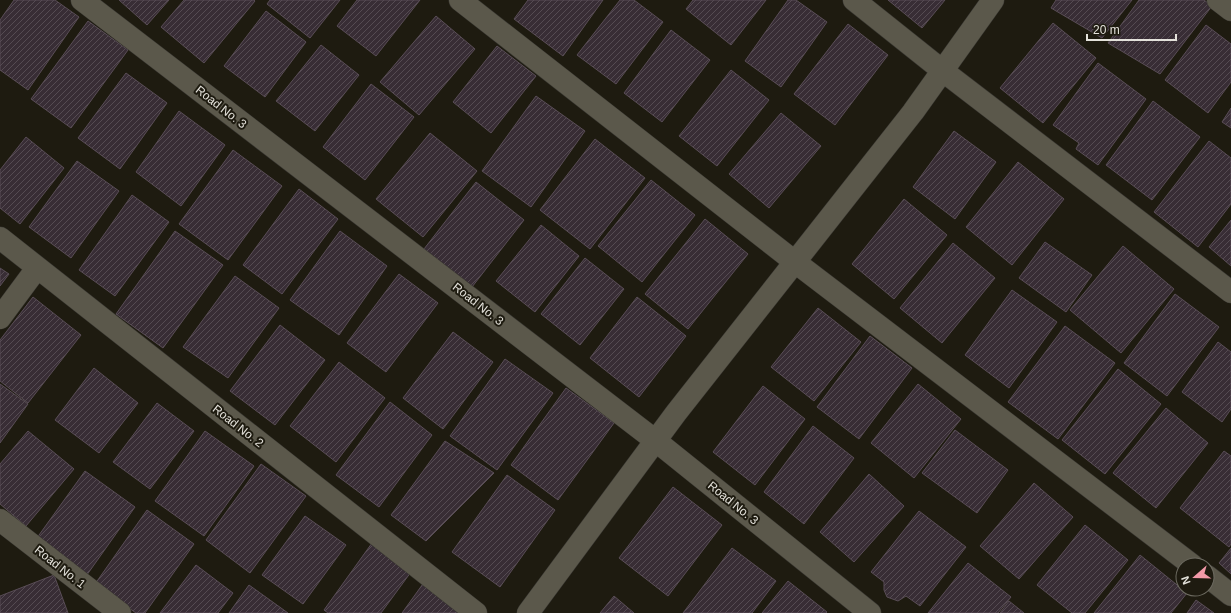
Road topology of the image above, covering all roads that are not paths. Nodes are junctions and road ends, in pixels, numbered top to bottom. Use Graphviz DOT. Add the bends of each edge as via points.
graph roads {
  1 [pos="82,0"];
  2 [pos="460,0"];
  3 [pos="854,0"];
  4 [pos="993,0"];
  5 [pos="1218,0"];
  6 [pos="1231,10"];
  7 [pos="943,70"];
  8 [pos="0,238"];
  9 [pos="795,262"];
  10 [pos="37,268"];
  11 [pos="1231,292"];
  12 [pos="0,318"];
  13 [pos="656,441"];
  14 [pos="0,520"];
  15 [pos="1182,557"];
  16 [pos="1215,582"];
  17 [pos="1231,595"];
  18 [pos="120,613"];
  19 [pos="476,613"];
  20 [pos="528,613"];
  21 [pos="870,613"];
  1 -- 13 [label="street, Road No. 3"];
  2 -- 9 [label="street"];
  3 -- 7 [label="street"];
  4 -- 7 [label="street"];
  5 -- 6 [label="street"];
  7 -- 9 [label="street"];
  7 -- 11 [label="street"];
  8 -- 10 [label="street, Road No. 2"];
  9 -- 13 [label="street"];
  9 -- 15 [label="street"];
  10 -- 12 [label="street"];
  10 -- 19 [label="street, Road No. 2"];
  13 -- 20 [label="street"];
  13 -- 21 [label="street, Road No. 3"];
  14 -- 18 [label="street, Road No. 1"];
  16 -- 17 [label="street"];
}
